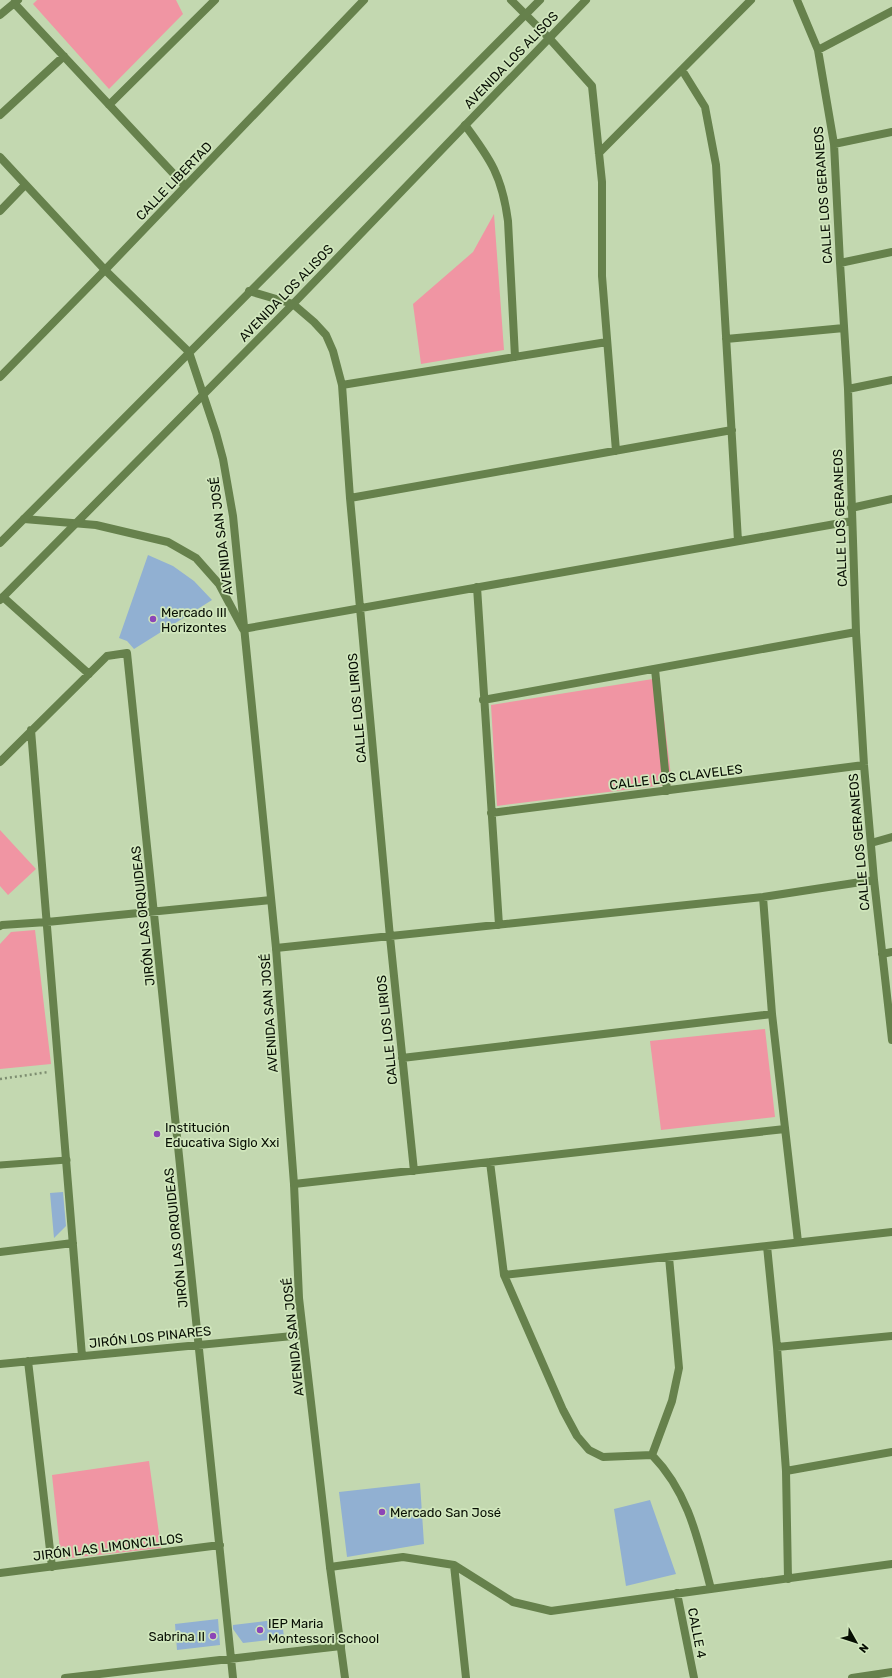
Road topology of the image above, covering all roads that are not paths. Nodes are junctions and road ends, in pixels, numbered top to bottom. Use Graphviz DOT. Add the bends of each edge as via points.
graph roads {
  1 [pos="215,0"];
  2 [pos="364,0"];
  3 [pos="511,0"];
  4 [pos="540,0"];
  5 [pos="586,0"];
  6 [pos="751,0"];
  7 [pos="797,0"];
  8 [pos="16,1"];
  9 [pos="892,11"];
  10 [pos="526,14"];
  11 [pos="0,15"];
  12 [pos="549,38"];
  13 [pos="818,50"];
  14 [pos="64,56"];
  15 [pos="682,70"];
  16 [pos="109,105"];
  17 [pos="0,115"];
  18 [pos="465,125"];
  19 [pos="892,132"];
  20 [pos="834,144"];
  21 [pos="599,153"];
  22 [pos="0,157"];
  23 [pos="25,185"];
  24 [pos="185,186"];
  25 [pos="0,211"];
  26 [pos="892,252"];
  27 [pos="840,263"];
  28 [pos="105,270"];
  29 [pos="249,292"];
  30 [pos="292,304"];
  31 [pos="844,328"];
  32 [pos="726,339"];
  33 [pos="608,342"];
  34 [pos="189,352"];
  35 [pos="515,357"];
  36 [pos="0,378"];
  37 [pos="892,380"];
  38 [pos="342,385"];
  39 [pos="848,389"];
  40 [pos="204,394"];
  41 [pos="732,430"];
  42 [pos="616,451"];
  43 [pos="350,498"];
  44 [pos="892,499"];
  45 [pos="851,508"];
  46 [pos="24,519"];
  47 [pos="852,521"];
  48 [pos="75,523"];
  49 [pos="738,541"];
  50 [pos="0,543"];
  51 [pos="476,587"];
  52 [pos="2,598"];
  53 [pos="360,608"];
  54 [pos="243,628"];
  55 [pos="856,632"];
  56 [pos="655,669"];
  57 [pos="89,674"];
  58 [pos="484,700"];
  59 [pos="32,730"];
  60 [pos="0,762"];
  61 [pos="864,765"];
  62 [pos="667,791"];
  63 [pos="491,813"];
  64 [pos="892,837"];
  65 [pos="871,843"];
  66 [pos="874,880"];
  67 [pos="763,896"];
  68 [pos="271,900"];
  69 [pos="154,912"];
  70 [pos="47,922"];
  71 [pos="1,924"];
  72 [pos="499,925"];
  73 [pos="390,937"];
  74 [pos="276,948"];
  75 [pos="892,952"];
  76 [pos="882,954"];
  77 [pos="772,1014"];
  78 [pos="892,1040"];
  79 [pos="402,1058"];
  80 [pos="785,1129"];
  81 [pos="67,1160"];
  82 [pos="490,1162"];
  83 [pos="0,1165"];
  84 [pos="414,1170"];
  85 [pos="294,1184"];
  86 [pos="892,1232"];
  87 [pos="798,1242"];
  88 [pos="74,1243"];
  89 [pos="767,1246"];
  90 [pos="0,1252"];
  91 [pos="669,1257"];
  92 [pos="504,1275"];
  93 [pos="303,1335"];
  94 [pos="892,1336"];
  95 [pos="199,1345"];
  96 [pos="777,1347"];
  97 [pos="82,1356"];
  98 [pos="28,1361"];
  99 [pos="0,1364"];
  100 [pos="892,1452"];
  101 [pos="652,1455"];
  102 [pos="786,1471"];
  103 [pos="220,1545"];
  104 [pos="892,1564"];
  105 [pos="454,1565"];
  106 [pos="52,1567"];
  107 [pos="330,1567"];
  108 [pos="0,1573"];
  109 [pos="788,1579"];
  110 [pos="710,1589"];
  111 [pos="677,1593"];
  112 [pos="341,1646"];
  113 [pos="232,1658"];
  114 [pos="892,1672"];
  115 [pos="65,1678"];
  116 [pos="234,1678"];
  117 [pos="345,1678"];
  118 [pos="466,1678"];
  119 [pos="694,1678"];
  120 [pos="852,1678"];
  1 -- 16 [label="street"];
  2 -- 24 [label="street, CALLE LIBERTAD"];
  3 -- 10 [label="street"];
  4 -- 10 [label="street, AVENIDA LOS ALISOS"];
  5 -- 12 [label="street, AVENIDA LOS ALISOS"];
  6 -- 15 [label="street"];
  7 -- 13 [label="street, CALLE LOS GERANEOS"];
  8 -- 11 [label="street"];
  8 -- 14 [label="street"];
  9 -- 13 [label="street"];
  10 -- 12 [label="street"];
  10 -- 29 [label="street, AVENIDA LOS ALISOS"];
  12 -- 18 [label="street, AVENIDA LOS ALISOS"];
  12 -- 21 [label="street" via="592,86"];
  13 -- 20 [label="street, CALLE LOS GERANEOS"];
  14 -- 16 [label="street"];
  14 -- 17 [label="street"];
  15 -- 21 [label="street"];
  15 -- 32 [label="street" via="705,107 716,164"];
  16 -- 24 [label="street"];
  18 -- 30 [label="street, AVENIDA LOS ALISOS"];
  18 -- 35 [label="street" via="490,159 506,202"];
  19 -- 20 [label="street"];
  20 -- 27 [label="street, CALLE LOS GERANEOS"];
  21 -- 33 [label="street" via="602,182 602,276"];
  22 -- 23 [label="street"];
  23 -- 25 [label="street"];
  23 -- 28 [label="street"];
  24 -- 28 [label="street, CALLE LIBERTAD"];
  26 -- 27 [label="street"];
  27 -- 31 [label="street, CALLE LOS GERANEOS"];
  28 -- 34 [label="street"];
  28 -- 36 [label="street, CALLE LIBERTAD"];
  29 -- 30 [label="street, CALLE LOS LIRIOS"];
  29 -- 34 [label="street, AVENIDA LOS ALISOS"];
  30 -- 38 [label="street, CALLE LOS LIRIOS" via="326,335 334,351"];
  30 -- 40 [label="street, AVENIDA LOS ALISOS"];
  31 -- 32 [label="street"];
  31 -- 39 [label="street, CALLE LOS GERANEOS"];
  32 -- 41 [label="street"];
  33 -- 35 [label="street"];
  33 -- 42 [label="street"];
  34 -- 40 [label="street, AVENIDA SAN JOSÉ"];
  34 -- 46 [label="street, AVENIDA LOS ALISOS"];
  35 -- 38 [label="street"];
  37 -- 39 [label="street"];
  38 -- 43 [label="street, CALLE LOS LIRIOS"];
  39 -- 45 [label="street, CALLE LOS GERANEOS"];
  40 -- 48 [label="street, AVENIDA LOS ALISOS"];
  40 -- 54 [label="street, AVENIDA SAN JOSÉ" via="223,459 233,516"];
  41 -- 42 [label="street"];
  41 -- 49 [label="street"];
  42 -- 43 [label="street"];
  43 -- 53 [label="street, CALLE LOS LIRIOS"];
  44 -- 45 [label="street"];
  45 -- 47 [label="street, CALLE LOS GERANEOS"];
  46 -- 48 [label="street"];
  46 -- 50 [label="street, AVENIDA LOS ALISOS"];
  47 -- 49 [label="street"];
  47 -- 55 [label="street, CALLE LOS GERANEOS"];
  48 -- 52 [label="street, AVENIDA LOS ALISOS"];
  48 -- 54 [label="street" via="96,525 168,542 196,558 219,584"];
  49 -- 51 [label="street"];
  51 -- 53 [label="street"];
  51 -- 58 [label="street"];
  52 -- 57 [label="street"];
  53 -- 54 [label="street"];
  53 -- 73 [label="street, CALLE LOS LIRIOS"];
  54 -- 68 [label="street, AVENIDA SAN JOSÉ"];
  55 -- 56 [label="street"];
  55 -- 61 [label="street, CALLE LOS GERANEOS"];
  56 -- 58 [label="street"];
  56 -- 62 [label="street"];
  57 -- 59 [label="street"];
  57 -- 69 [label="street, JIRÓN LAS ORQUIDEAS" via="107,656 127,653"];
  58 -- 63 [label="street"];
  59 -- 60 [label="street"];
  59 -- 70 [label="street"];
  61 -- 62 [label="street, CALLE LOS CLAVELES"];
  61 -- 65 [label="street, CALLE LOS GERANEOS"];
  62 -- 63 [label="street, CALLE LOS CLAVELES"];
  63 -- 72 [label="street"];
  64 -- 65 [label="street"];
  65 -- 66 [label="street, CALLE LOS GERANEOS"];
  66 -- 67 [label="street"];
  66 -- 76 [label="street, CALLE LOS GERANEOS"];
  67 -- 72 [label="street"];
  67 -- 77 [label="street"];
  68 -- 69 [label="street"];
  68 -- 74 [label="street, AVENIDA SAN JOSÉ"];
  69 -- 70 [label="street"];
  69 -- 95 [label="street, JIRÓN LAS ORQUIDEAS"];
  70 -- 71 [label="street"];
  70 -- 81 [label="street"];
  72 -- 73 [label="street"];
  73 -- 74 [label="street"];
  73 -- 79 [label="street, CALLE LOS LIRIOS"];
  74 -- 85 [label="street, AVENIDA SAN JOSÉ"];
  75 -- 76 [label="street"];
  76 -- 78 [label="street, CALLE LOS GERANEOS"];
  77 -- 79 [label="street"];
  77 -- 80 [label="street"];
  79 -- 84 [label="street, CALLE LOS LIRIOS"];
  80 -- 82 [label="street"];
  80 -- 87 [label="street"];
  81 -- 83 [label="lane"];
  81 -- 88 [label="street"];
  82 -- 84 [label="street"];
  82 -- 92 [label="street"];
  84 -- 85 [label="street"];
  85 -- 93 [label="street, AVENIDA SAN JOSÉ"];
  86 -- 87 [label="street"];
  87 -- 89 [label="street"];
  88 -- 90 [label="street"];
  88 -- 97 [label="street"];
  89 -- 91 [label="street"];
  89 -- 96 [label="street"];
  91 -- 92 [label="street"];
  91 -- 101 [label="street" via="679,1368 672,1402"];
  92 -- 101 [label="street" via="563,1410 577,1436 589,1450 603,1457"];
  93 -- 95 [label="street, JIRÓN LOS PINARES"];
  93 -- 107 [label="street, AVENIDA SAN JOSÉ"];
  94 -- 96 [label="street"];
  95 -- 97 [label="street, JIRÓN LOS PINARES"];
  95 -- 103 [label="street, JIRÓN LAS ORQUIDEAS"];
  96 -- 102 [label="street"];
  97 -- 98 [label="street, JIRÓN LOS PINARES"];
  98 -- 99 [label="street, JIRÓN LOS PINARES"];
  98 -- 106 [label="street"];
  100 -- 102 [label="street"];
  101 -- 110 [label="street" via="664,1468 682,1497 694,1526"];
  102 -- 109 [label="street"];
  103 -- 106 [label="street, JIRÓN LAS LIMONCILLOS"];
  103 -- 113 [label="street, JIRÓN LAS ORQUIDEAS"];
  104 -- 109 [label="street"];
  105 -- 107 [label="street" via="404,1557"];
  105 -- 111 [label="street" via="513,1602 551,1611"];
  105 -- 118 [label="street"];
  106 -- 108 [label="street, JIRÓN LAS LIMONCILLOS"];
  107 -- 112 [label="street, AVENIDA SAN JOSÉ"];
  109 -- 110 [label="street"];
  110 -- 111 [label="street"];
  111 -- 119 [label="street, CALLE 4"];
  112 -- 113 [label="street"];
  112 -- 117 [label="street, AVENIDA SAN JOSÉ"];
  113 -- 115 [label="street"];
  113 -- 116 [label="street, JIRÓN LAS ORQUIDEAS"];
  114 -- 120 [label="street"];
}
